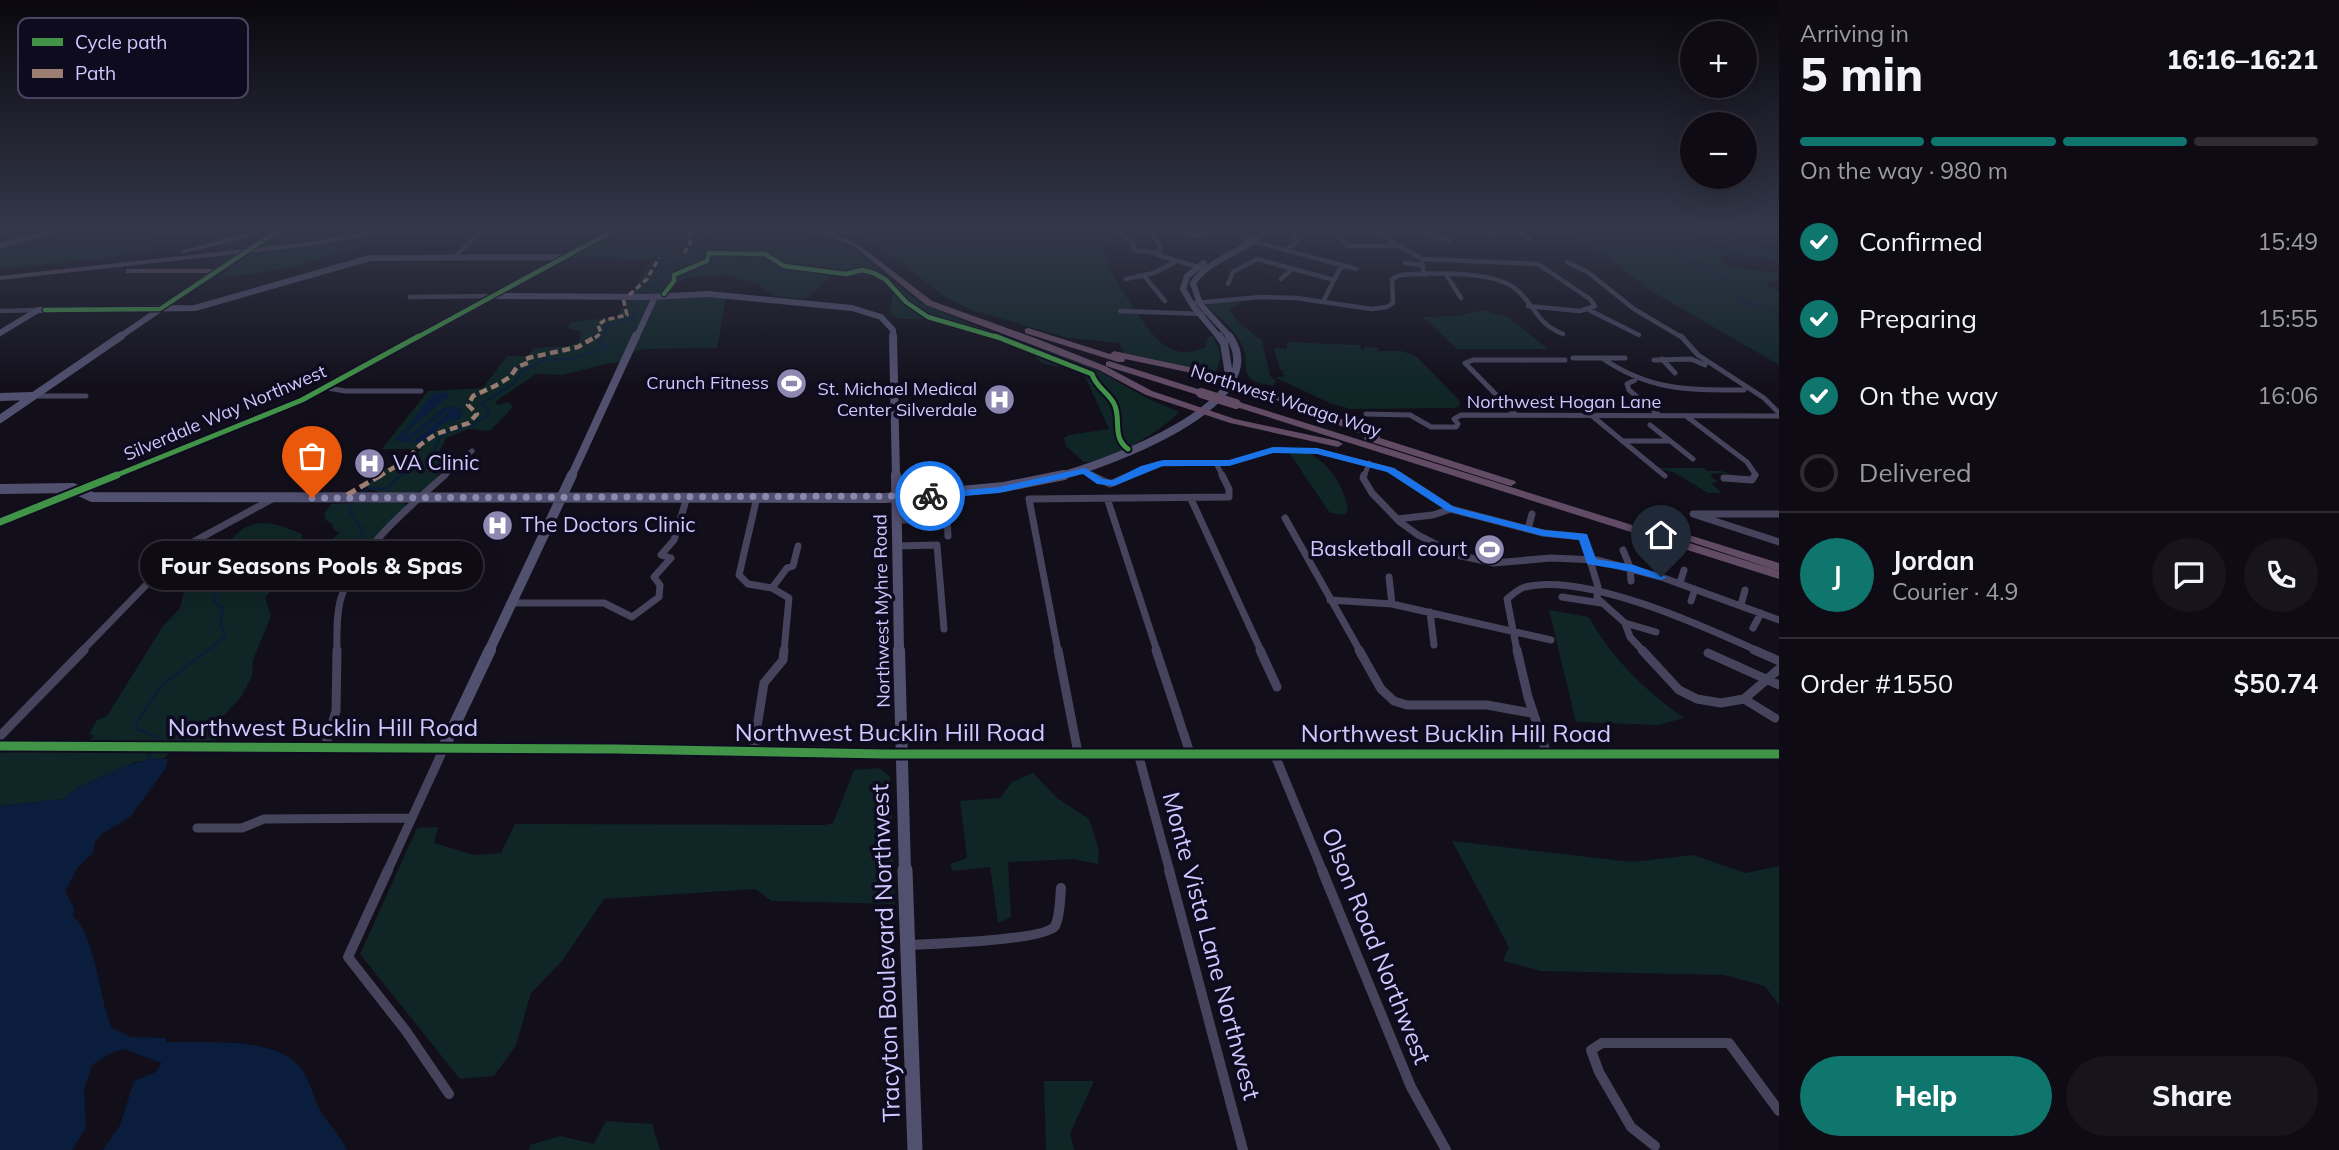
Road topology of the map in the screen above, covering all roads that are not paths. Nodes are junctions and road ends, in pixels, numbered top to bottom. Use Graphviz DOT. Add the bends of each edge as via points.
graph roads {
  1 [pos="201,282"];
  2 [pos="286,282"];
  3 [pos="522,282"];
  4 [pos="902,282"];
  5 [pos="915,282"];
  6 [pos="1151,282"];
  7 [pos="1184,282"];
  8 [pos="1195,282"];
  9 [pos="1333,282"];
  10 [pos="1394,282"];
  11 [pos="1451,282"];
  12 [pos="1502,282"];
  13 [pos="1564,282"];
  14 [pos="1600,282"];
  15 [pos="510,288"];
  16 [pos="495,296"];
  17 [pos="410,297"];
  18 [pos="518,297"];
  19 [pos="655,297"];
  20 [pos="177,298"];
  21 [pos="232,298"];
  22 [pos="1461,298"];
  23 [pos="1165,300"];
  24 [pos="1323,302"];
  25 [pos="1195,303"];
  26 [pos="1528,306"];
  27 [pos="160,309"];
  28 [pos="38,310"];
  29 [pos="1589,310"];
  30 [pos="0,311"];
  31 [pos="1120,312"];
  32 [pos="1200,314"];
  33 [pos="1210,314"];
  34 [pos="0,333"];
  35 [pos="1563,334"];
  36 [pos="1042,335"];
  37 [pos="1639,335"];
  38 [pos="1026,338"];
  39 [pos="1573,358"];
  40 [pos="1602,358"];
  41 [pos="1625,358"];
  42 [pos="1662,359"];
  43 [pos="1565,360"];
  44 [pos="1654,360"];
  45 [pos="1675,373"];
  46 [pos="1636,380"];
  47 [pos="1230,381"];
  48 [pos="328,388"];
  49 [pos="1205,390"];
  50 [pos="1744,390"];
  51 [pos="421,391"];
  52 [pos="32,396"];
  53 [pos="86,396"];
  54 [pos="0,397"];
  55 [pos="1500,399"];
  56 [pos="1607,399"];
  57 [pos="1239,401"];
  58 [pos="1175,403"];
  59 [pos="1203,412"];
  60 [pos="1366,414"];
  61 [pos="1516,415"];
  62 [pos="1591,415"];
  63 [pos="1660,415"];
  64 [pos="1685,415"];
  65 [pos="1779,415"];
  66 [pos="0,419"];
  67 [pos="1189,421"];
  68 [pos="1650,425"];
  69 [pos="1622,441"];
  70 [pos="1670,441"];
  71 [pos="472,451"];
  72 [pos="1439,460"];
  73 [pos="1693,460"];
  74 [pos="1216,463"];
  75 [pos="1369,463"];
  76 [pos="1085,471"];
  77 [pos="1665,476"];
  78 [pos="1724,478"];
  79 [pos="1470,479"];
  80 [pos="25,488"];
  81 [pos="0,489"];
  82 [pos="79,490"];
  83 [pos="561,496"];
  84 [pos="420,497"];
  85 [pos="687,497"];
  86 [pos="757,497"];
  87 [pos="897,497"];
  88 [pos="275,498"];
  89 [pos="1107,498"];
  90 [pos="1191,499"];
  91 [pos="43,505"];
  92 [pos="1451,509"];
  93 [pos="1532,514"];
  94 [pos="1779,514"];
  95 [pos="1285,519"];
  96 [pos="1396,519"];
  97 [pos="898,520"];
  98 [pos="0,522"];
  99 [pos="1528,529"];
  100 [pos="948,536"];
  101 [pos="1779,542"];
  102 [pos="798,546"];
  103 [pos="898,546"];
  104 [pos="1623,550"];
  105 [pos="1591,561"];
  106 [pos="1779,566"];
  107 [pos="1630,567"];
  108 [pos="1684,570"];
  109 [pos="1779,575"];
  110 [pos="1389,577"];
  111 [pos="1631,581"];
  112 [pos="1681,583"];
  113 [pos="772,588"];
  114 [pos="1695,589"];
  115 [pos="1745,590"];
  116 [pos="1596,593"];
  117 [pos="1562,597"];
  118 [pos="1331,600"];
  119 [pos="1691,601"];
  120 [pos="510,603"];
  121 [pos="1392,604"];
  122 [pos="1602,604"];
  123 [pos="1741,604"];
  124 [pos="1430,612"];
  125 [pos="1761,613"];
  126 [pos="1779,620"];
  127 [pos="1625,623"];
  128 [pos="1753,628"];
  129 [pos="944,629"];
  130 [pos="1511,629"];
  131 [pos="1656,632"];
  132 [pos="1551,640"];
  133 [pos="1434,645"];
  134 [pos="1708,653"];
  135 [pos="1779,661"];
  136 [pos="1779,669"];
  137 [pos="1768,678"];
  138 [pos="1779,685"];
  139 [pos="1277,687"];
  140 [pos="1744,699"];
  141 [pos="1531,713"];
  142 [pos="1775,718"];
  143 [pos="0,736"];
  144 [pos="0,746"];
  145 [pos="325,747"];
  146 [pos="444,747"];
  147 [pos="753,752"];
  148 [pos="1078,753"];
  149 [pos="1138,753"];
  150 [pos="1190,753"];
  151 [pos="1274,753"];
  152 [pos="902,754"];
  153 [pos="1547,754"];
  154 [pos="1779,754"];
  155 [pos="412,818"];
  156 [pos="197,828"];
  157 [pos="1061,888"];
  158 [pos="909,945"];
  159 [pos="449,1094"];
  160 [pos="1779,1111"];
  161 [pos="1656,1146"];
  162 [pos="915,1150"];
  163 [pos="1243,1150"];
  164 [pos="1446,1150"];
  1 -- 20 [label="main road"];
  2 -- 21 [label="main road"];
  3 -- 15 [label="main road, Silverdale Way Northwest"];
  4 -- 38 [label="highway, Northwest Waaga Way" via="929,303"];
  5 -- 36 [label="highway, Northwest Waaga Way" via="936,298 971,313"];
  6 -- 23 [label="street"];
  7 -- 25 [label="main road"];
  8 -- 25 [label="main road"];
  9 -- 24 [label="street"];
  10 -- 24 [label="street" via="1394,300 1388,307 1366,309"];
  11 -- 22 [label="street"];
  12 -- 26 [label="street" via="1517,289"];
  13 -- 29 [label="street" via="1593,301 1595,306"];
  14 -- 65 [label="street" via="1764,398"];
  15 -- 16 [label="main road, Silverdale Way Northwest"];
  15 -- 18 [label="main road"];
  16 -- 17 [label="street, Northwest Myhre Road"];
  16 -- 18 [label="main road, Northwest Myhre Road"];
  16 -- 48 [label="main road, Silverdale Way Northwest"];
  18 -- 19 [label="main road, Northwest Myhre Road"];
  19 -- 83 [label="main road"];
  19 -- 87 [label="main road, Northwest Myhre Road" via="701,293 845,306 885,320 895,338"];
  20 -- 21 [label="main road" via="176,304 184,307"];
  20 -- 27 [label="main road"];
  21 -- 27 [label="main road" via="189,309"];
  24 -- 25 [label="street" via="1261,297"];
  25 -- 32 [label="main road"];
  25 -- 33 [label="main road"];
  26 -- 29 [label="street"];
  26 -- 35 [label="street" via="1539,322"];
  27 -- 28 [label="main road"];
  27 -- 52 [label="main road"];
  28 -- 30 [label="street"];
  28 -- 34 [label="main road"];
  29 -- 37 [label="street"];
  31 -- 32 [label="street"];
  32 -- 33 [label="street"];
  32 -- 47 [label="main road" via="1224,343"];
  33 -- 47 [label="main road" via="1238,352 1237,376"];
  36 -- 47 [label="highway"];
  36 -- 49 [label="highway, Northwest Waaga Way"];
  38 -- 49 [label="highway, Northwest Waaga Way"];
  38 -- 58 [label="highway" via="1113,372"];
  39 -- 40 [label="street"];
  40 -- 41 [label="street"];
  40 -- 46 [label="street"];
  42 -- 44 [label="street"];
  42 -- 45 [label="street"];
  42 -- 50 [label="street" via="1698,361"];
  43 -- 55 [label="street" via="1465,363"];
  46 -- 50 [label="street" via="1674,390"];
  46 -- 63 [label="street" via="1628,384 1629,390"];
  47 -- 59 [label="main road"];
  47 -- 72 [label="highway"];
  48 -- 51 [label="street"];
  48 -- 82 [label="main road, Silverdale Way Northwest"];
  49 -- 57 [label="highway, Northwest Waaga Way, bridge"];
  50 -- 65 [label="street"];
  52 -- 53 [label="street"];
  52 -- 54 [label="main road"];
  52 -- 66 [label="main road"];
  55 -- 56 [label="street"];
  55 -- 61 [label="street"];
  57 -- 72 [label="highway, Northwest Waaga Way"];
  57 -- 79 [label="highway, Northwest Waaga Way"];
  58 -- 59 [label="highway"];
  58 -- 67 [label="highway" via="1190,412"];
  59 -- 67 [label="main road"];
  59 -- 79 [label="highway"];
  60 -- 61 [label="street, Northwest Hogan Lane" via="1405,414 1425,427 1440,428 1456,427 1454,419 1461,415"];
  61 -- 62 [label="street, Northwest Hogan Lane"];
  62 -- 63 [label="street, Northwest Hogan Lane"];
  62 -- 69 [label="street"];
  63 -- 64 [label="street, Northwest Hogan Lane"];
  64 -- 65 [label="street, Northwest Hogan Lane"];
  64 -- 78 [label="street" via="1747,462 1755,474 1747,481"];
  67 -- 76 [label="main road" via="1142,448"];
  68 -- 70 [label="street"];
  69 -- 70 [label="street"];
  69 -- 77 [label="street"];
  70 -- 73 [label="street"];
  71 -- 84 [label="street"];
  72 -- 106 [label="highway, Northwest Waaga Way"];
  74 -- 75 [label="street" via="1284,450 1317,451"];
  74 -- 76 [label="street" via="1157,464 1110,484"];
  74 -- 90 [label="street" via="1229,497"];
  75 -- 92 [label="street" via="1402,475"];
  75 -- 96 [label="street" via="1363,478 1366,486"];
  76 -- 87 [label="main road" via="990,491"];
  79 -- 109 [label="highway, Northwest Waaga Way"];
  80 -- 81 [label="main road"];
  80 -- 82 [label="main road"];
  80 -- 91 [label="main road" via="50,492 52,498"];
  82 -- 88 [label="main road" via="92,497"];
  82 -- 91 [label="main road, Silverdale Way Northwest"];
  83 -- 84 [label="main road"];
  83 -- 85 [label="main road"];
  83 -- 120 [label="main road"];
  84 -- 88 [label="main road"];
  84 -- 145 [label="street" via="356,568 344,588 339,616 338,705"];
  85 -- 86 [label="main road"];
  85 -- 120 [label="street" via="674,540 661,555 671,558 654,577 662,590 659,597 632,617 600,603"];
  86 -- 87 [label="main road"];
  86 -- 113 [label="street" via="740,575 748,584"];
  87 -- 97 [label="main road, Northwest Myhre Road"];
  88 -- 143 [label="street" via="183,548"];
  89 -- 90 [label="street"];
  89 -- 148 [label="street" via="1029,499"];
  89 -- 150 [label="street"];
  90 -- 139 [label="street"];
  91 -- 98 [label="main road, Silverdale Way Northwest"];
  92 -- 96 [label="street"];
  92 -- 99 [label="street"];
  93 -- 99 [label="street"];
  94 -- 101 [label="street" via="1693,514"];
  95 -- 118 [label="street"];
  96 -- 105 [label="street" via="1449,553 1471,559 1492,563 1559,558"];
  97 -- 100 [label="street" via="947,520"];
  97 -- 103 [label="main road, Northwest Myhre Road"];
  99 -- 105 [label="street" via="1583,537"];
  102 -- 113 [label="street" via="793,566"];
  103 -- 129 [label="street" via="937,545"];
  103 -- 152 [label="main road, Northwest Myhre Road"];
  104 -- 107 [label="street"];
  105 -- 107 [label="street"];
  105 -- 116 [label="street"];
  107 -- 111 [label="street"];
  107 -- 112 [label="street"];
  108 -- 112 [label="street"];
  110 -- 121 [label="street"];
  112 -- 114 [label="street"];
  113 -- 147 [label="street" via="789,598 783,660 764,683"];
  114 -- 119 [label="street"];
  114 -- 123 [label="street"];
  115 -- 123 [label="street"];
  116 -- 122 [label="street"];
  116 -- 130 [label="street" via="1524,587 1507,599"];
  116 -- 135 [label="street" via="1705,628"];
  117 -- 122 [label="street"];
  118 -- 121 [label="street"];
  118 -- 141 [label="street" via="1381,688 1394,701 1487,705"];
  120 -- 146 [label="main road"];
  121 -- 124 [label="street"];
  122 -- 127 [label="street"];
  123 -- 125 [label="street"];
  124 -- 130 [label="street"];
  124 -- 133 [label="street"];
  125 -- 126 [label="street"];
  125 -- 128 [label="street"];
  127 -- 131 [label="street"];
  127 -- 140 [label="street" via="1630,637 1679,690 1710,702"];
  130 -- 132 [label="street"];
  130 -- 141 [label="street"];
  134 -- 137 [label="street"];
  136 -- 137 [label="street"];
  137 -- 138 [label="street"];
  137 -- 140 [label="street"];
  140 -- 142 [label="street"];
  141 -- 153 [label="street"];
  144 -- 145 [label="main road, Northwest Bucklin Hill Road"];
  145 -- 146 [label="main road, Northwest Bucklin Hill Road"];
  146 -- 147 [label="main road, Northwest Bucklin Hill Road"];
  146 -- 155 [label="street"];
  147 -- 152 [label="main road, Northwest Bucklin Hill Road"];
  148 -- 149 [label="main road, Northwest Bucklin Hill Road"];
  148 -- 152 [label="main road, Northwest Bucklin Hill Road"];
  149 -- 150 [label="main road, Northwest Bucklin Hill Road"];
  149 -- 163 [label="street, Monte Vista Lane Northwest"];
  150 -- 151 [label="main road, Northwest Bucklin Hill Road"];
  151 -- 153 [label="main road, Northwest Bucklin Hill Road"];
  151 -- 164 [label="street, Olson Road Northwest" via="1411,1087"];
  152 -- 158 [label="main road, Tracyton Boulevard Northwest"];
  153 -- 154 [label="main road, Northwest Bucklin Hill Road"];
  155 -- 156 [label="street" via="264,820 242,828"];
  155 -- 159 [label="street" via="348,957"];
  157 -- 158 [label="street" via="1056,925 1048,933"];
  158 -- 162 [label="main road, Tracyton Boulevard Northwest"];
  160 -- 161 [label="street" via="1729,1044 1602,1042 1591,1050 1599,1072 1631,1127"];
}
